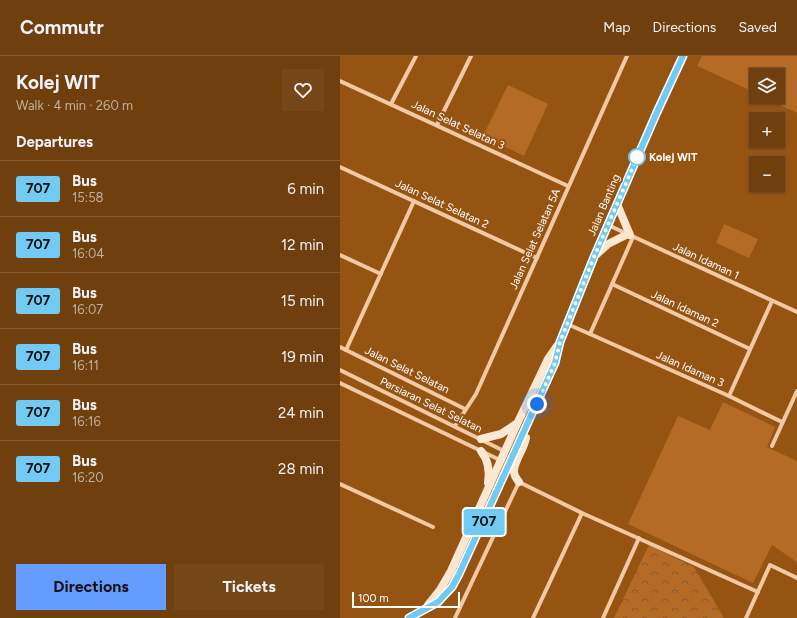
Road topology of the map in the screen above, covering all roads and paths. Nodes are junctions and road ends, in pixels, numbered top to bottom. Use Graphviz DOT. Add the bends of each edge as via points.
graph roads {
  1 [pos="416,56"];
  2 [pos="471,56"];
  3 [pos="626,56"];
  4 [pos="683,56"];
  5 [pos="340,81"];
  6 [pos="391,104"];
  7 [pos="437,126"];
  8 [pos="340,167"];
  9 [pos="568,186"];
  10 [pos="414,201"];
  11 [pos="617,204"];
  12 [pos="608,225"];
  13 [pos="630,235"];
  14 [pos="340,255"];
  15 [pos="594,257"];
  16 [pos="537,258"];
  17 [pos="381,274"];
  18 [pos="612,284"];
  19 [pos="772,301"];
  20 [pos="797,312"];
  21 [pos="567,324"];
  22 [pos="590,334"];
  23 [pos="560,342"];
  24 [pos="340,347"];
  25 [pos="750,349"];
  26 [pos="346,350"];
  27 [pos="340,370"];
  28 [pos="340,383"];
  29 [pos="797,391"];
  30 [pos="729,396"];
  31 [pos="465,409"];
  32 [pos="518,422"];
  33 [pos="782,422"];
  34 [pos="528,425"];
  35 [pos="455,426"];
  36 [pos="481,439"];
  37 [pos="772,446"];
  38 [pos="481,451"];
  39 [pos="505,451"];
  40 [pos="513,456"];
  41 [pos="501,461"];
  42 [pos="509,465"];
  43 [pos="519,482"];
  44 [pos="340,484"];
  45 [pos="487,492"];
  46 [pos="582,513"];
  47 [pos="433,527"];
  48 [pos="639,538"];
  49 [pos="797,578"];
  50 [pos="758,592"];
  51 [pos="425,608"];
  52 [pos="408,618"];
  53 [pos="455,618"];
  54 [pos="532,618"];
  55 [pos="603,618"];
  56 [pos="746,618"];
  1 -- 6 [label="street"];
  2 -- 7 [label="street"];
  3 -- 9 [label="street, Jalan Selat Selatan 5A"];
  4 -- 11 [label="main road, Jalan Banting"];
  5 -- 6 [label="street, Jalan Selat Selatan 3"];
  6 -- 7 [label="street, Jalan Selat Selatan 3"];
  7 -- 9 [label="street, Jalan Selat Selatan 3"];
  8 -- 10 [label="street, Jalan Selat Selatan 2"];
  9 -- 16 [label="street, Jalan Selat Selatan 5A"];
  10 -- 16 [label="street, Jalan Selat Selatan 2"];
  10 -- 17 [label="street"];
  11 -- 12 [label="main road, Jalan Banting"];
  11 -- 13 [label="main road"];
  12 -- 13 [label="street, Jalan Idaman 1"];
  12 -- 15 [label="main road, Jalan Banting"];
  13 -- 15 [label="main road" via="608,244"];
  13 -- 18 [label="street"];
  13 -- 19 [label="street, Jalan Idaman 1"];
  14 -- 17 [label="street"];
  15 -- 21 [label="main road, Jalan Banting"];
  16 -- 31 [label="street, Jalan Selat Selatan 5A" via="476,394"];
  17 -- 26 [label="street"];
  18 -- 22 [label="street"];
  18 -- 25 [label="street, Jalan Idaman 2"];
  19 -- 20 [label="street, Jalan Idaman 1"];
  19 -- 25 [label="street"];
  21 -- 22 [label="street, Jalan Idaman 3"];
  21 -- 23 [label="main road, Jalan Banting"];
  22 -- 30 [label="street, Jalan Idaman 3"];
  23 -- 32 [label="main road, Jalan Banting" via="548,359"];
  23 -- 34 [label="main road, Jalan Banting" via="555,363"];
  24 -- 26 [label="street, Jalan Selat Selatan"];
  25 -- 30 [label="street"];
  26 -- 31 [label="street, Jalan Selat Selatan"];
  27 -- 35 [label="street, Persiaran Selat Selatan"];
  28 -- 38 [label="street, Persiaran Selat Selatan"];
  29 -- 33 [label="street"];
  30 -- 33 [label="street, Jalan Idaman 3"];
  31 -- 35 [label="street, Jalan Selat Selatan 5A"];
  32 -- 36 [label="main road" via="502,434"];
  32 -- 39 [label="main road, Jalan Banting"];
  33 -- 37 [label="street"];
  34 -- 40 [label="main road, Jalan Banting"];
  34 -- 43 [label="main road" via="524,445 514,469 514,475"];
  35 -- 36 [label="street, Persiaran Selat Selatan"];
  36 -- 39 [label="street, Persiaran Selat Selatan"];
  38 -- 41 [label="street, Persiaran Selat Selatan"];
  38 -- 45 [label="main road" via="489,467"];
  39 -- 40 [label="street, Persiaran Selat Selatan"];
  39 -- 41 [label="main road, Jalan Banting"];
  40 -- 42 [label="main road, Jalan Banting"];
  41 -- 42 [label="street, Persiaran Selat Selatan"];
  41 -- 45 [label="main road, Jalan Banting"];
  42 -- 51 [label="main road, Jalan Banting" via="456,581 438,602"];
  43 -- 46 [label="street"];
  43 -- 53 [label="street"];
  44 -- 47 [label="street"];
  45 -- 51 [label="main road, Jalan Banting" via="446,579"];
  46 -- 48 [label="street"];
  46 -- 54 [label="street"];
  48 -- 50 [label="street"];
  48 -- 55 [label="street"];
  49 -- 50 [label="street" via="770,565"];
  50 -- 56 [label="street"];
  51 -- 52 [label="main road, Jalan Banting"];
}
